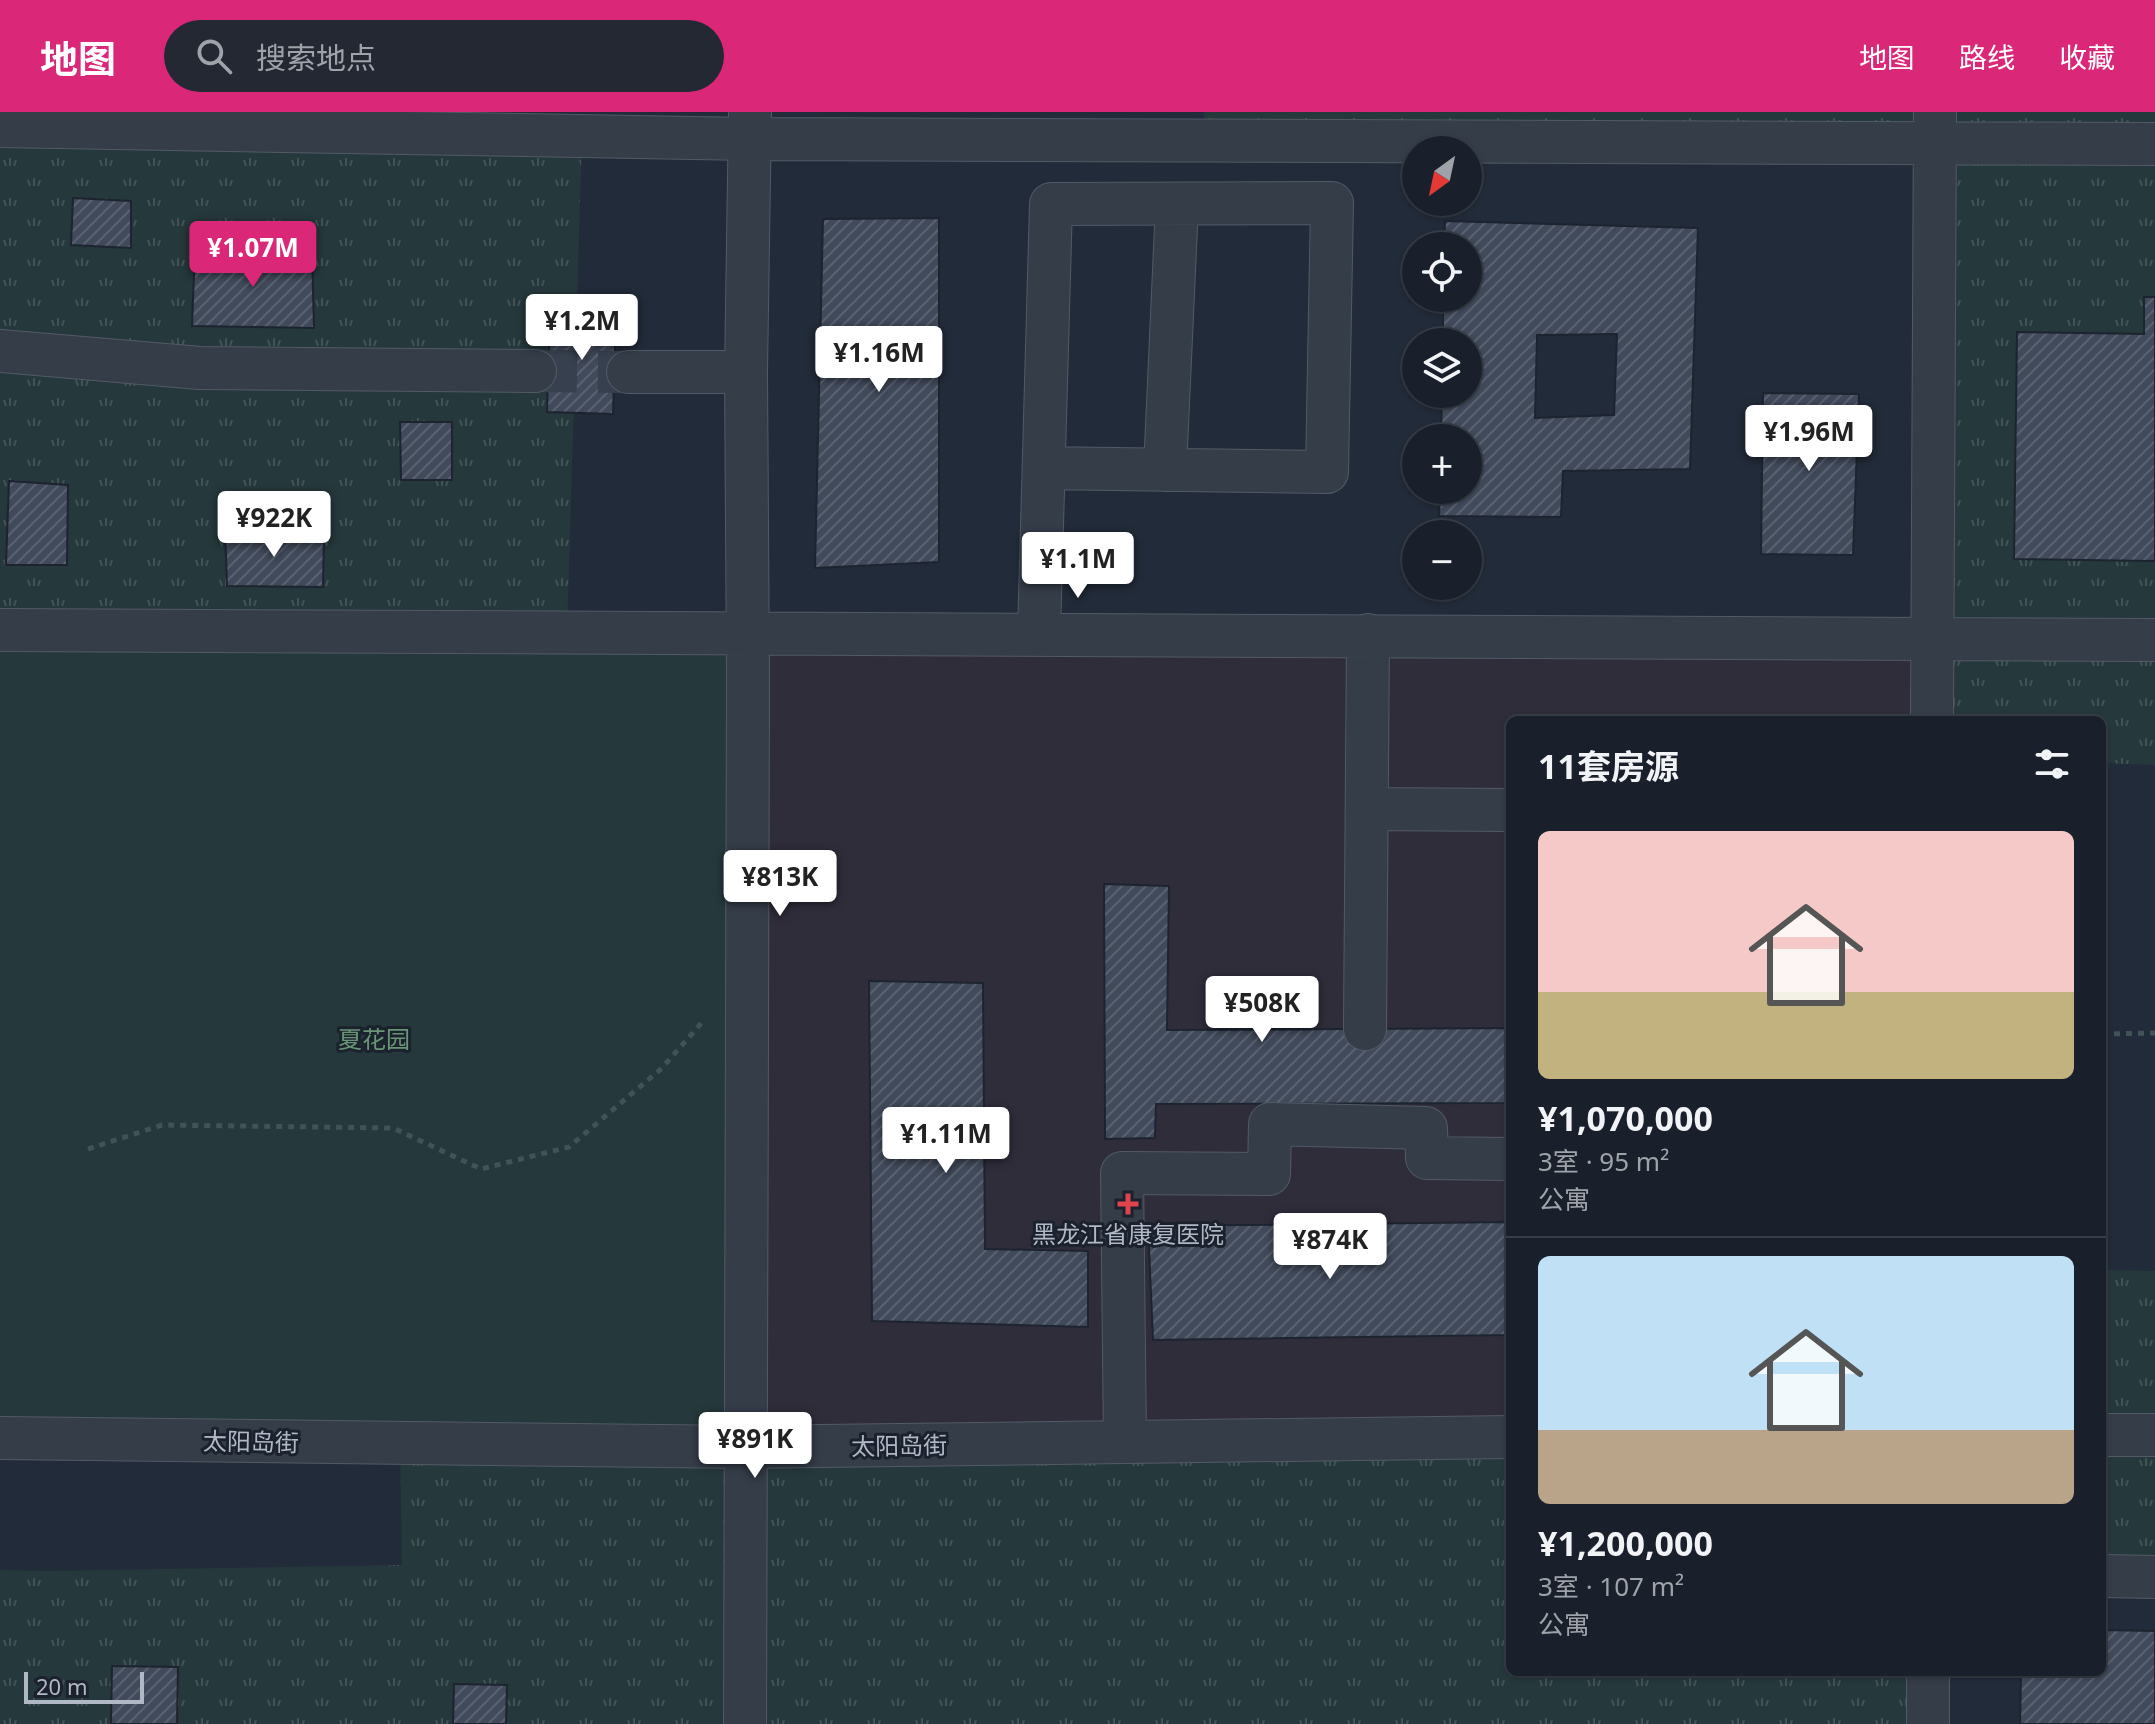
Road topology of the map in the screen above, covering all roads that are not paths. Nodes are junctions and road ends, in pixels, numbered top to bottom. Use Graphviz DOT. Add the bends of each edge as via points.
graph roads {
  1 [pos="0,126"];
  2 [pos="750,126"];
  3 [pos="1935,126"];
  4 [pos="2155,144"];
  5 [pos="1177,204"];
  6 [pos="0,351"];
  7 [pos="535,371"];
  8 [pos="628,372"];
  9 [pos="746,372"];
  10 [pos="1044,468"];
  11 [pos="1165,470"];
  12 [pos="0,630"];
  13 [pos="748,632"];
  14 [pos="1039,633"];
  15 [pos="1368,635"];
  16 [pos="1933,637"];
  17 [pos="2155,640"];
  18 [pos="1932,716"];
  19 [pos="1368,809"];
  20 [pos="1506,810"];
  21 [pos="1365,1029"];
  22 [pos="1506,1159"];
  23 [pos="2106,1435"];
  24 [pos="2155,1435"];
  25 [pos="1506,1437"];
  26 [pos="0,1438"];
  27 [pos="1125,1442"];
  28 [pos="746,1447"];
  29 [pos="2106,1576"];
  30 [pos="2155,1577"];
  31 [pos="1928,1676"];
  32 [pos="745,1724"];
  33 [pos="1928,1724"];
  1 -- 2 [label="street"];
  2 -- 3 [label="street"];
  2 -- 9 [label="street"];
  3 -- 4 [label="street"];
  3 -- 16 [label="street"];
  5 -- 10 [label="street" via="1051,204"];
  5 -- 11 [label="street"];
  5 -- 11 [label="street" via="1332,203 1327,472"];
  6 -- 7 [label="street" via="200,368"];
  8 -- 9 [label="street"];
  9 -- 13 [label="street"];
  10 -- 11 [label="street"];
  10 -- 14 [label="street"];
  12 -- 13 [label="street"];
  13 -- 14 [label="street"];
  13 -- 28 [label="street"];
  14 -- 15 [label="street"];
  15 -- 16 [label="street"];
  15 -- 19 [label="street"];
  16 -- 17 [label="street"];
  16 -- 18 [label="street"];
  19 -- 20 [label="street"];
  19 -- 21 [label="street"];
  22 -- 27 [label="street" via="1427,1158 1426,1128 1270,1124 1269,1174 1122,1173"];
  23 -- 24 [label="street"];
  25 -- 27 [label="street, 太阳岛街"];
  26 -- 28 [label="street, 太阳岛街"];
  27 -- 28 [label="street, 太阳岛街"];
  28 -- 32 [label="street"];
  29 -- 30 [label="street"];
  31 -- 33 [label="street"];
}
